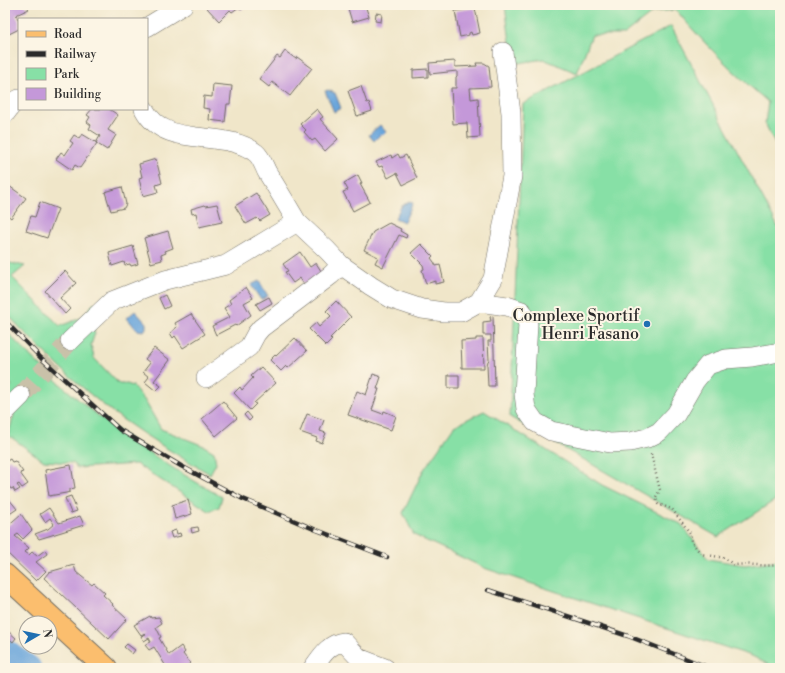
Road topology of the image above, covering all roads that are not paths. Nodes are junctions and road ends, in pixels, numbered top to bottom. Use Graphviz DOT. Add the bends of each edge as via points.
graph roads {
  1 [pos="183,5"];
  2 [pos="148,26"];
  3 [pos="503,52"];
  4 [pos="18,100"];
  5 [pos="145,110"];
  6 [pos="5,114"];
  7 [pos="297,222"];
  8 [pos="341,265"];
  9 [pos="479,302"];
  10 [pos="70,341"];
  11 [pos="780,352"];
  12 [pos="206,378"];
  13 [pos="21,396"];
  14 [pos="5,412"];
  15 [pos="5,575"];
  16 [pos="106,668"];
  17 [pos="313,668"];
  18 [pos="385,668"];
  1 -- 2 [label="street"];
  3 -- 9 [label="street" via="511,113 512,176 493,279"];
  4 -- 6 [label="street"];
  5 -- 7 [label="street" via="158,127 172,133 240,143 257,154"];
  7 -- 8 [label="street"];
  7 -- 10 [label="street" via="226,265 165,280 112,302"];
  8 -- 9 [label="street" via="392,300 422,309 461,312"];
  8 -- 12 [label="street" via="261,328 249,347"];
  9 -- 11 [label="street" via="522,311 528,324 524,394 526,409 536,422 551,431 610,443 630,442 659,432 676,414 695,381 708,365 726,359"];
  13 -- 14 [label="street"];
  15 -- 16 [label="main road"];
  17 -- 18 [label="street" via="330,647 337,642 344,642 359,658"];
}
